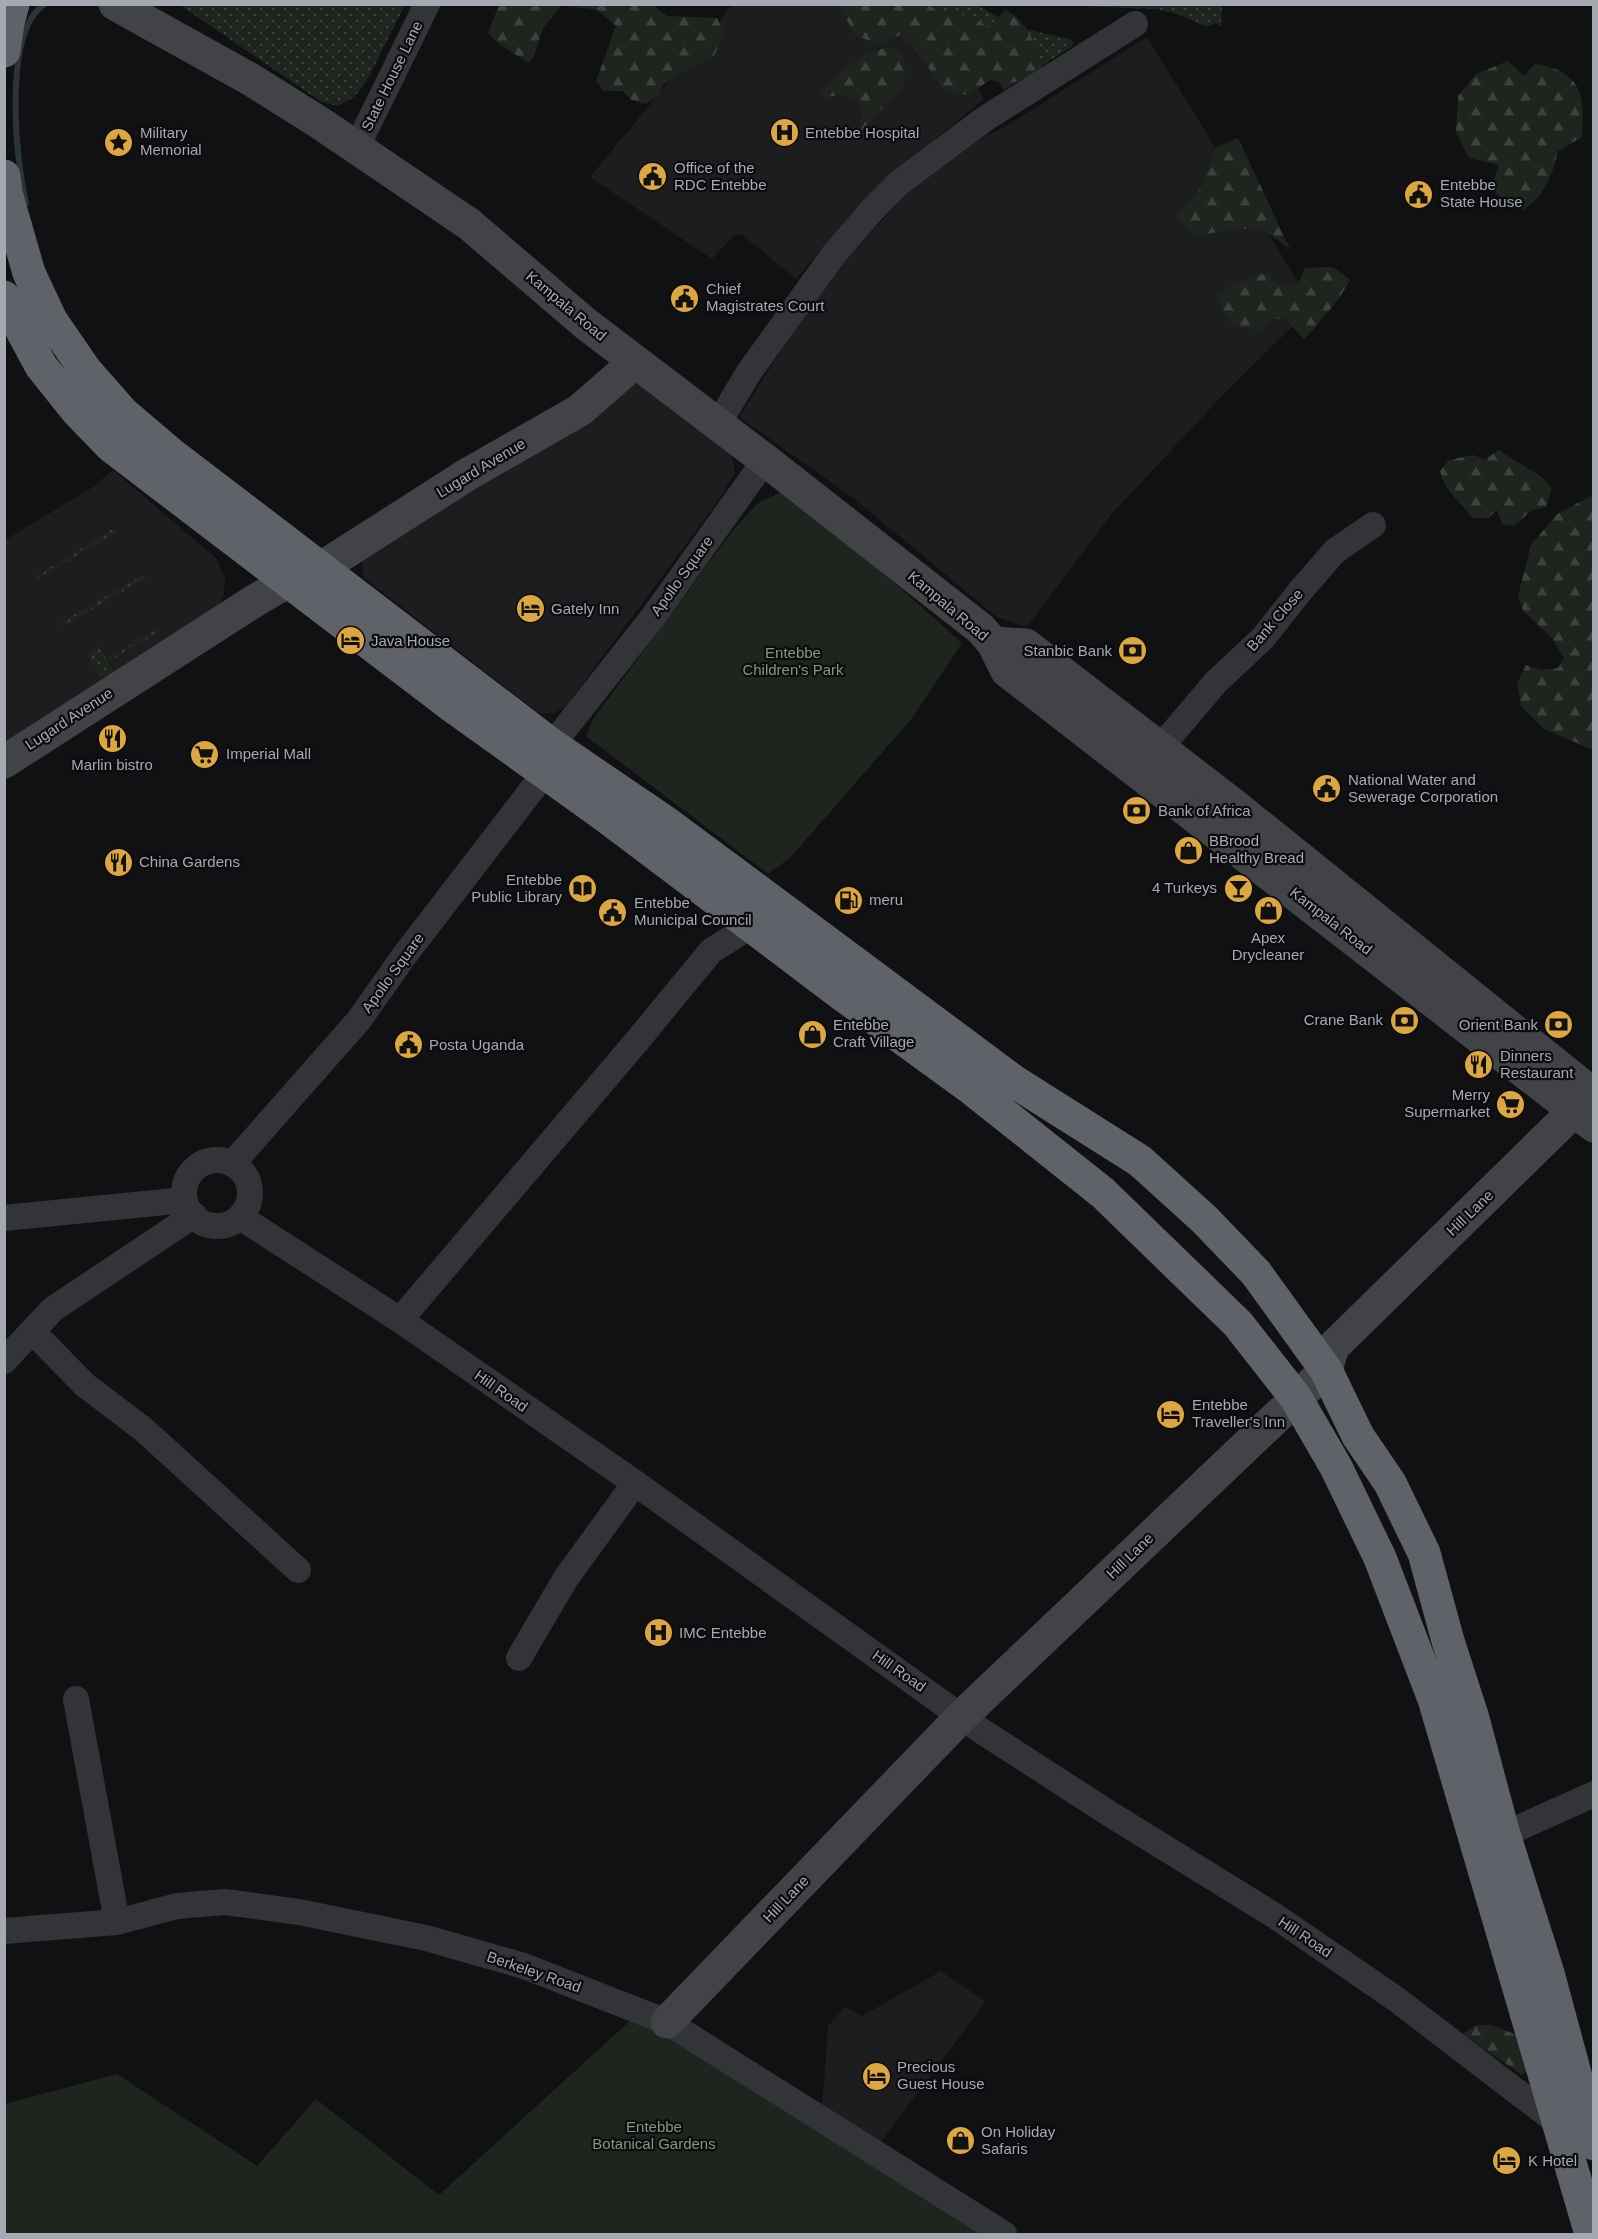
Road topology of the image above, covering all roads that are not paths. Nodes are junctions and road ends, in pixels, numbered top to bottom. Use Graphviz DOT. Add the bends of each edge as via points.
graph roads {
  1 [pos="13,4"];
  2 [pos="115,4"];
  3 [pos="427,4"];
  4 [pos="1136,24"];
  5 [pos="4,51"];
  6 [pos="357,147"];
  7 [pos="4,176"];
  8 [pos="5,301"];
  9 [pos="635,362"];
  10 [pos="718,424"];
  11 [pos="765,460"];
  12 [pos="1373,525"];
  13 [pos="321,568"];
  14 [pos="287,582"];
  15 [pos="993,643"];
  16 [pos="1159,749"];
  17 [pos="548,759"];
  18 [pos="4,762"];
  19 [pos="752,925"];
  20 [pos="1589,1102"];
  21 [pos="232,1164"];
  22 [pos="189,1208"];
  23 [pos="240,1217"];
  24 [pos="4,1218"];
  25 [pos="400,1320"];
  26 [pos="33,1332"];
  27 [pos="4,1361"];
  28 [pos="1326,1370"];
  29 [pos="1296,1398"];
  30 [pos="634,1483"];
  31 [pos="298,1570"];
  32 [pos="519,1658"];
  33 [pos="76,1699"];
  34 [pos="963,1716"];
  35 [pos="1593,1794"];
  36 [pos="1503,1831"];
  37 [pos="117,1922"];
  38 [pos="4,1931"];
  39 [pos="667,2022"];
  40 [pos="1558,2123"];
  41 [pos="1593,2144"];
  42 [pos="1004,2235"];
  43 [pos="1591,2235"];
  1 -- 5 [label="highway"];
  2 -- 6 [label="main road, Kampala Road" via="250,79"];
  3 -- 6 [label="street, State House Lane"];
  4 -- 10 [label="street" via="986,118 899,183 834,254 749,372"];
  6 -- 9 [label="main road, Kampala Road" via="470,224"];
  7 -- 13 [label="highway" via="29,273 51,320 86,371 122,412 154,440"];
  8 -- 14 [label="highway" via="41,366 112,447"];
  9 -- 10 [label="main road, Kampala Road"];
  9 -- 13 [label="main road, Lugard Avenue" via="580,410 468,474"];
  10 -- 11 [label="main road, Kampala Road"];
  11 -- 15 [label="main road, Kampala Road" via="981,629"];
  11 -- 17 [label="street, Apollo Square"];
  12 -- 16 [label="street, Bank Close" via="1335,551 1263,638 1216,682"];
  13 -- 14 [label="main road, Lugard Avenue"];
  13 -- 17 [label="highway"];
  14 -- 17 [label="highway"];
  14 -- 18 [label="main road, Lugard Avenue"];
  15 -- 16 [label="main road, Kampala Road" via="1026,645"];
  15 -- 20 [label="main road, Kampala Road" via="1007,671"];
  16 -- 20 [label="main road, Kampala Road" via="1234,805"];
  17 -- 19 [label="highway" via="604,815"];
  17 -- 21 [label="street, Apollo Square" via="358,1020"];
  17 -- 28 [label="highway" via="668,824 1015,1083 1140,1161 1256,1273"];
  19 -- 25 [label="street" via="711,951"];
  19 -- 29 [label="highway" via="972,1089 1103,1193 1238,1324"];
  20 -- 28 [label="main road, Hill Lane" via="1333,1347"];
  21 -- 22 [label="street" via="219,1160 201,1165 191,1173 185,1185"];
  21 -- 23 [label="street" via="242,1171 250,1192 247,1209"];
  22 -- 23 [label="street" via="201,1221 219,1225"];
  22 -- 24 [label="street"];
  22 -- 26 [label="street" via="52,1309"];
  23 -- 25 [label="street, Hill Road"];
  25 -- 30 [label="street, Hill Road"];
  26 -- 27 [label="street"];
  26 -- 31 [label="street" via="85,1386 142,1429"];
  28 -- 29 [label="main road, Hill Lane"];
  28 -- 36 [label="highway" via="1424,1553"];
  29 -- 34 [label="main road, Hill Lane"];
  29 -- 40 [label="highway" via="1380,1558 1434,1699"];
  30 -- 32 [label="street" via="566,1578"];
  30 -- 34 [label="street, Hill Road"];
  33 -- 37 [label="street"];
  34 -- 39 [label="main road, Hill Lane"];
  34 -- 40 [label="street, Hill Road" via="1110,1814 1284,1922 1396,1999"];
  35 -- 36 [label="street" via="1512,1831"];
  36 -- 41 [label="highway" via="1548,1972"];
  37 -- 38 [label="street, Berkeley Road"];
  37 -- 39 [label="street, Berkeley Road" via="177,1906 225,1902 299,1912 426,1938 524,1966"];
  39 -- 42 [label="street, Berkeley Road"];
  40 -- 43 [label="highway"];
}
